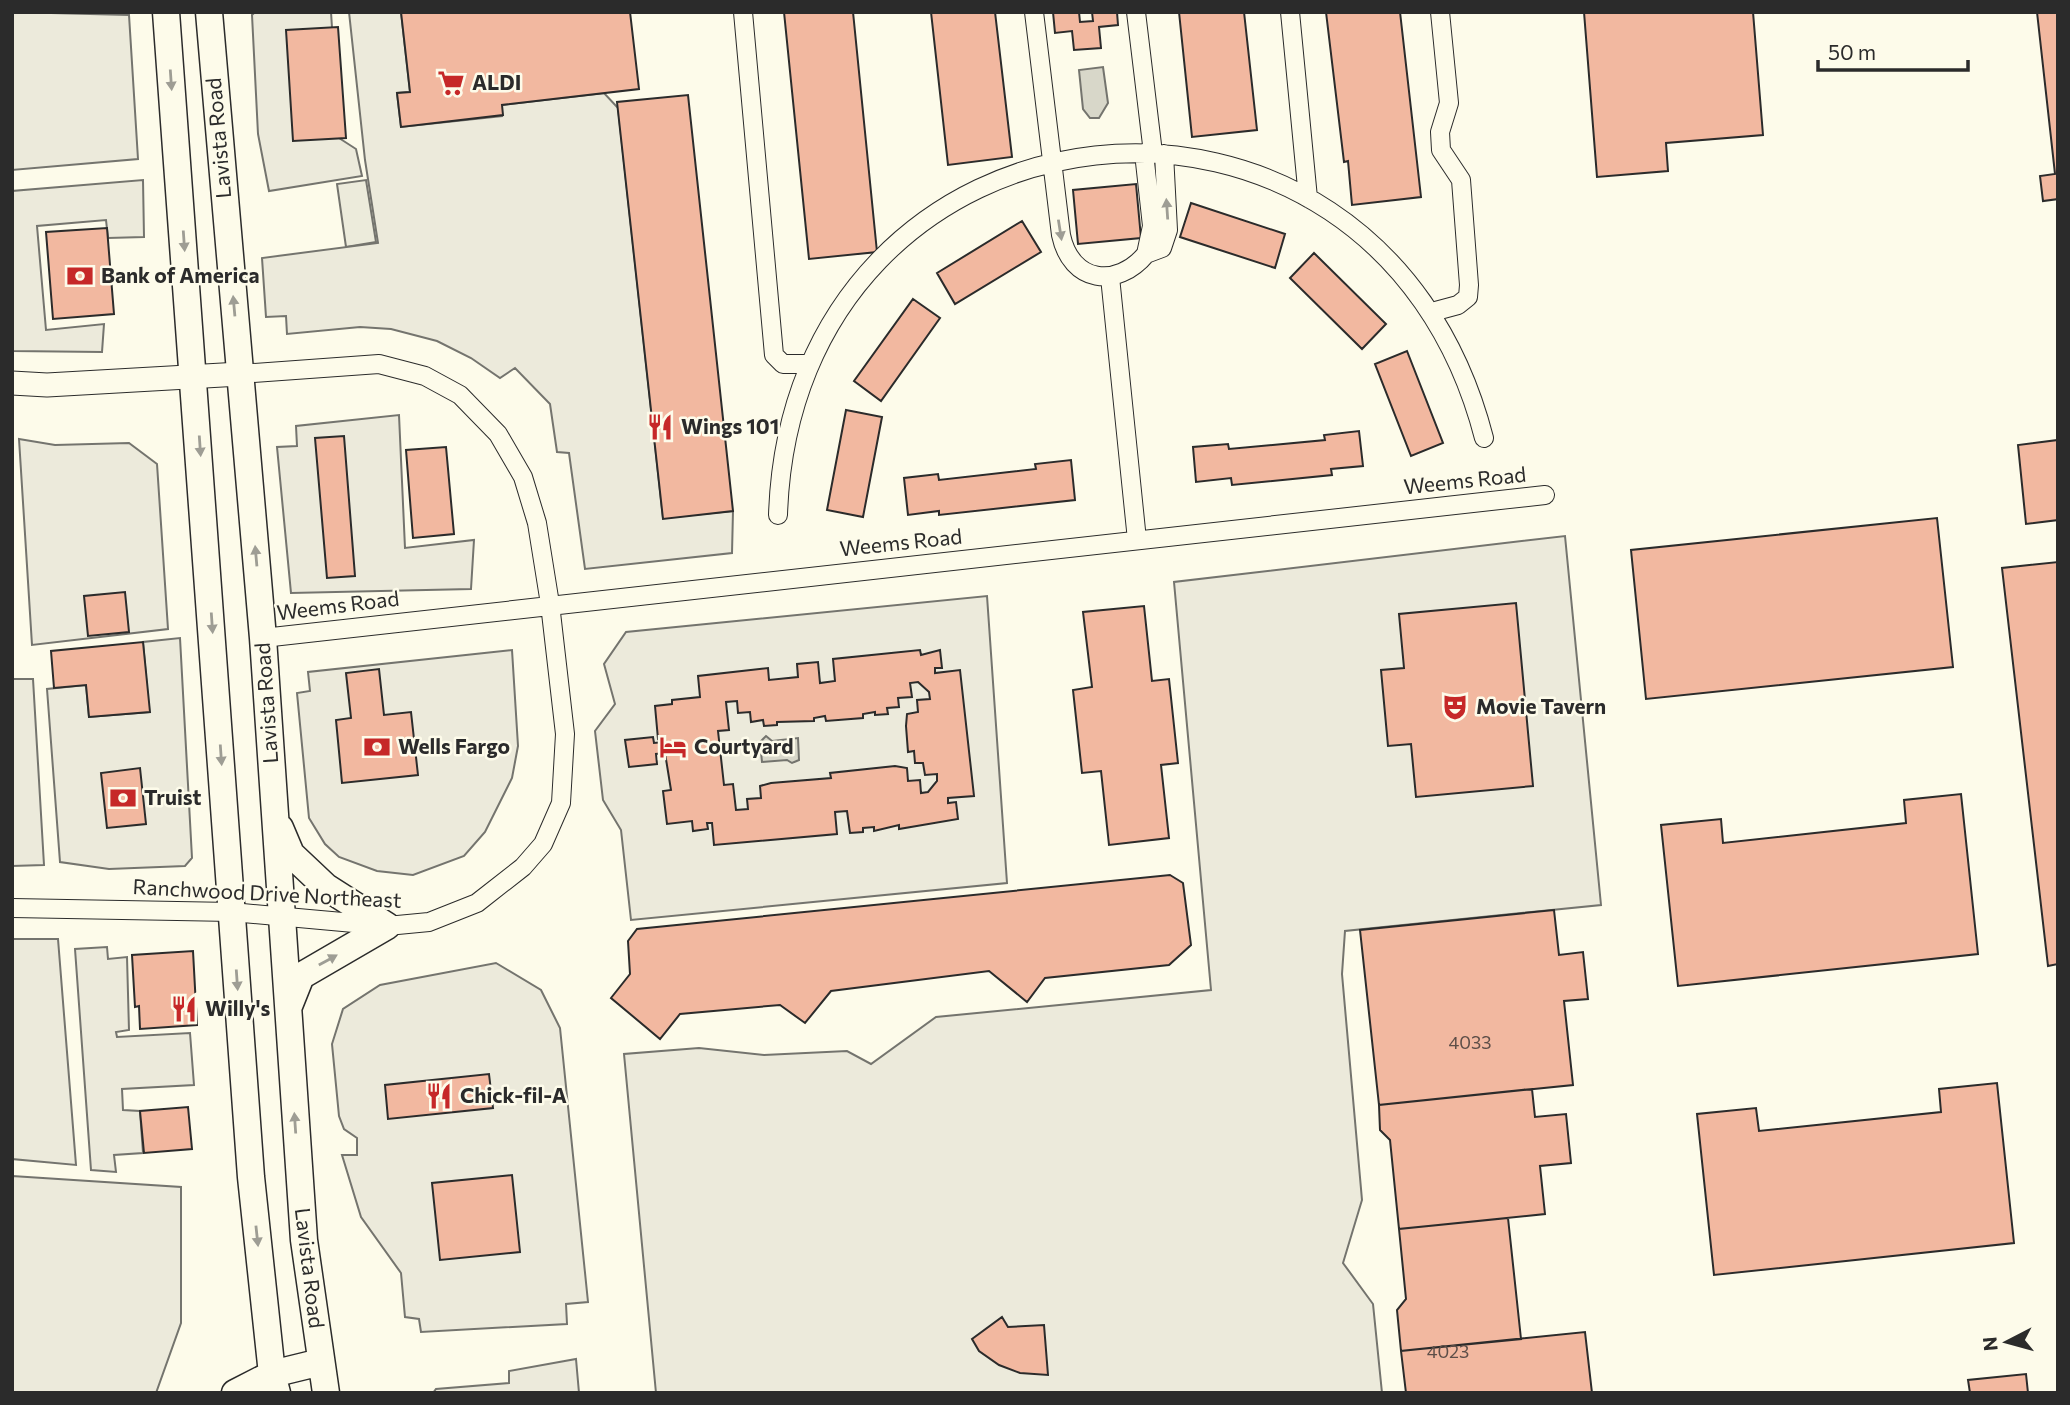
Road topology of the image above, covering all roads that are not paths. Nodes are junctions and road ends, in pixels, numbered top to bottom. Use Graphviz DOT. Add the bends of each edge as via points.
graph roads {
  1 [pos="166,12"];
  2 [pos="743,12"];
  3 [pos="1034,12"];
  4 [pos="1136,12"];
  5 [pos="1290,12"];
  6 [pos="1440,12"];
  7 [pos="211,13"];
  8 [pos="1154,153"];
  9 [pos="1051,162"];
  10 [pos="1308,198"];
  11 [pos="1110,277"];
  12 [pos="1432,312"];
  13 [pos="808,364"];
  14 [pos="240,374"];
  15 [pos="195,378"];
  16 [pos="12,383"];
  17 [pos="1484,438"];
  18 [pos="1545,495"];
  19 [pos="778,515"];
  20 [pos="1137,540"];
  21 [pos="550,604"];
  22 [pos="263,638"];
  23 [pos="274,816"];
  24 [pos="12,908"];
  25 [pos="232,912"];
  26 [pos="281,916"];
  27 [pos="387,926"];
  28 [pos="287,1010"];
  29 [pos="321,1362"];
  30 [pos="274,1383"];
  31 [pos="235,1393"];
  32 [pos="326,1393"];
  1 -- 15 [label="main road, Lavista Road, one-way"];
  2 -- 13 [label="street" via="774,355 783,364"];
  3 -- 9 [label="street"];
  4 -- 8 [label="street"];
  5 -- 10 [label="street"];
  6 -- 12 [label="street" via="1449,103 1440,132 1441,150 1461,180 1469,285 1468,297 1458,305"];
  14 -- 7 [label="main road, Lavista Road, one-way"];
  8 -- 9 [label="street" via="1112,153"];
  8 -- 10 [label="street" via="1246,170"];
  11 -- 8 [label="street, one-way" via="1132,269 1146,254 1162,248 1168,230"];
  9 -- 11 [label="street, one-way" via="1061,235 1069,257 1087,273"];
  9 -- 13 [label="street" via="981,187 905,236 851,293"];
  10 -- 12 [label="street" via="1364,236"];
  11 -- 20 [label="street"];
  12 -- 17 [label="street" via="1464,372"];
  13 -- 19 [label="street" via="783,448"];
  14 -- 15 [label="street"];
  14 -- 21 [label="street, Ranchwood Drive Northeast" via="379,364 425,376 460,395 498,434 523,477 537,523"];
  22 -- 14 [label="main road, Lavista Road, one-way"];
  15 -- 16 [label="street"];
  15 -- 25 [label="main road, Lavista Road, one-way"];
  18 -- 20 [label="street, Weems Road"];
  20 -- 21 [label="street, Weems Road"];
  21 -- 22 [label="street, Weems Road"];
  21 -- 27 [label="street, Ranchwood Drive Northeast" via="565,768 561,803 543,844 523,867 477,903 429,922"];
  22 -- 23 [label="main road, Lavista Road"];
  23 -- 26 [label="main road, Lavista Road"];
  23 -- 27 [label="main road" via="291,854 326,887"];
  24 -- 25 [label="street, Ranchwood Drive Northeast"];
  25 -- 26 [label="street, Ranchwood Drive Northeast"];
  25 -- 30 [label="main road, Lavista Road, one-way" via="251,1177"];
  26 -- 27 [label="street, Ranchwood Drive Northeast"];
  26 -- 28 [label="main road, Lavista Road"];
  28 -- 27 [label="main road, one-way" via="301,976"];
  29 -- 28 [label="main road, Lavista Road, one-way" via="304,1240"];
  29 -- 30 [label="main road"];
  29 -- 32 [label="main road, Lavista Road"];
  30 -- 31 [label="main road"];
}
